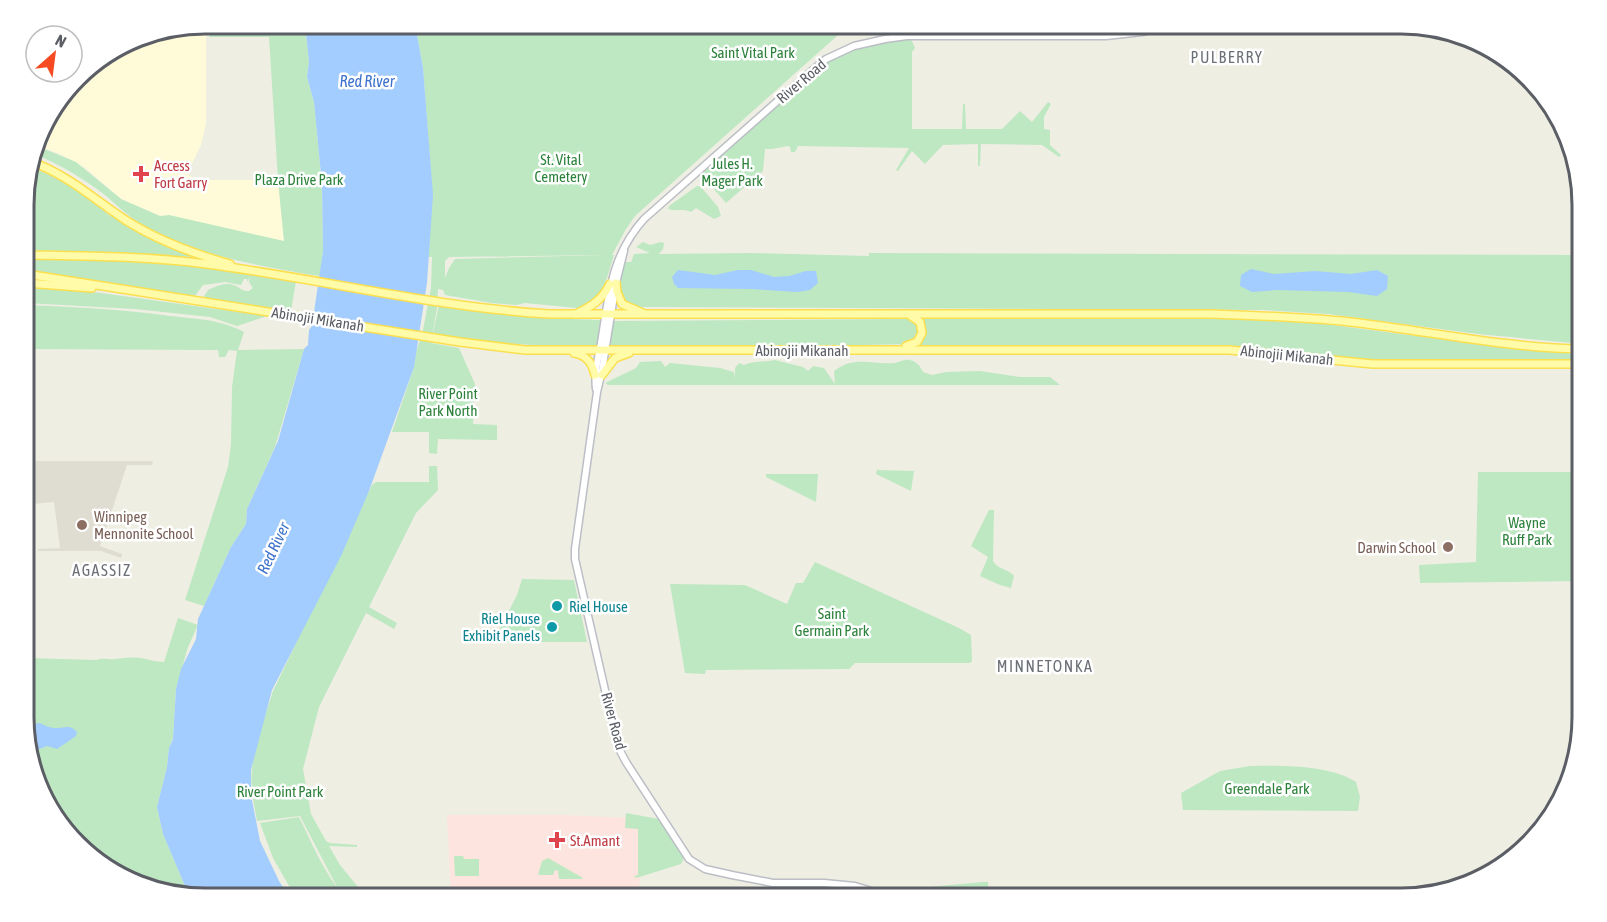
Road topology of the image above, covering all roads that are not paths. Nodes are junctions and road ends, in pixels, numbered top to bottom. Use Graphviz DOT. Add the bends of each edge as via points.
graph roads {
  1 [pos="1115,35"];
  2 [pos="39,165"];
  3 [pos="35,255"];
  4 [pos="270,274"];
  5 [pos="35,275"];
  6 [pos="35,284"];
  7 [pos="613,284"];
  8 [pos="147,292"];
  9 [pos="573,315"];
  10 [pos="608,315"];
  11 [pos="650,315"];
  12 [pos="909,315"];
  13 [pos="1572,348"];
  14 [pos="559,350"];
  15 [pos="602,350"];
  16 [pos="643,350"];
  17 [pos="843,350"];
  18 [pos="1572,364"];
  19 [pos="599,375"];
  20 [pos="860,887"];
  1 -- 7 [label="street, River Road" via="907,36 854,46 821,63 645,219 624,251"];
  2 -- 4 [label="main road" via="63,176 157,238 200,255"];
  3 -- 4 [label="main road" via="161,259"];
  4 -- 9 [label="main road" via="513,312"];
  5 -- 8 [label="main road, Abinojii Mikanah"];
  6 -- 8 [label="main road"];
  7 -- 9 [label="main road" via="597,303"];
  7 -- 10 [label="street, River Road"];
  7 -- 11 [label="main road" via="622,304"];
  8 -- 14 [label="main road, Abinojii Mikanah" via="459,342"];
  9 -- 10 [label="main road"];
  10 -- 11 [label="main road"];
  10 -- 15 [label="street, River Road"];
  11 -- 12 [label="main road"];
  12 -- 13 [label="main road" via="1283,316"];
  12 -- 17 [label="main road" via="922,326 921,336 914,344"];
  14 -- 15 [label="main road, Abinojii Mikanah"];
  14 -- 19 [label="main road" via="583,355"];
  15 -- 16 [label="main road, Abinojii Mikanah"];
  15 -- 19 [label="street, River Road"];
  16 -- 17 [label="main road, Abinojii Mikanah"];
  16 -- 19 [label="main road" via="615,358"];
  17 -- 18 [label="main road, Abinojii Mikanah" via="1229,350 1373,364"];
  19 -- 20 [label="street, River Road" via="575,559 618,747 683,852 699,867 773,883"];
}
